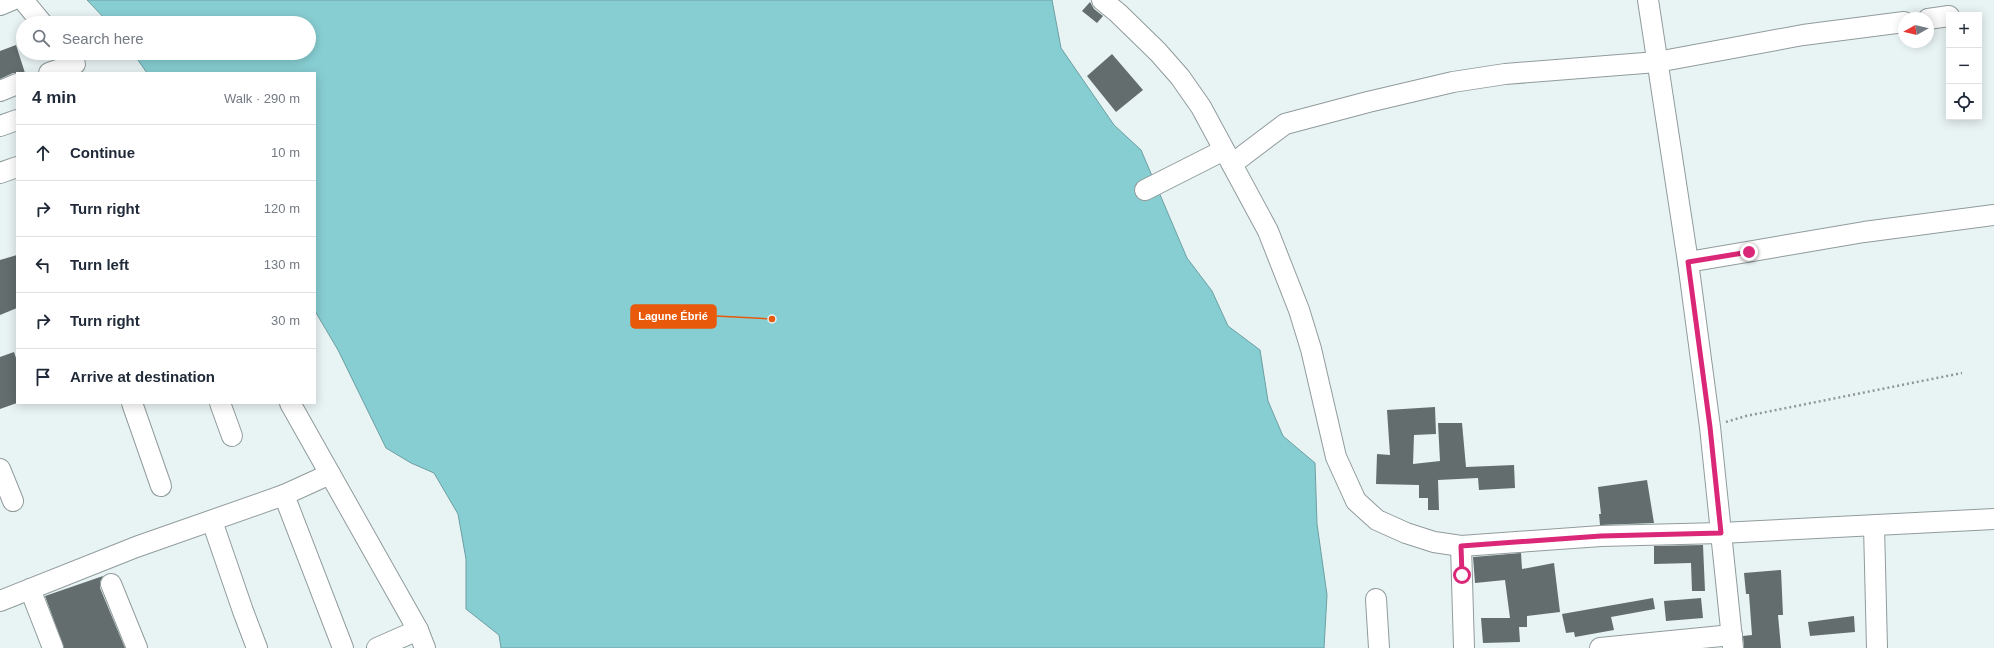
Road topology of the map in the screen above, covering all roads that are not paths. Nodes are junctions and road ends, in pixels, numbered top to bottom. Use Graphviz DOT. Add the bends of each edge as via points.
graph roads {
  1 [pos="12,0"];
  2 [pos="23,0"];
  3 [pos="1102,0"];
  4 [pos="1648,0"];
  5 [pos="0,5"];
  6 [pos="36,16"];
  7 [pos="1946,16"];
  8 [pos="1934,18"];
  9 [pos="1898,23"];
  10 [pos="1657,62"];
  11 [pos="75,63"];
  12 [pos="52,72"];
  13 [pos="16,84"];
  14 [pos="0,90"];
  15 [pos="16,120"];
  16 [pos="0,126"];
  17 [pos="1228,157"];
  18 [pos="16,167"];
  19 [pos="0,173"];
  20 [pos="1145,190"];
  21 [pos="1994,215"];
  22 [pos="1688,262"];
  23 [pos="132,404"];
  24 [pos="220,404"];
  25 [pos="291,404"];
  26 [pos="232,436"];
  27 [pos="0,469"];
  28 [pos="330,474"];
  29 [pos="161,486"];
  30 [pos="284,495"];
  31 [pos="13,501"];
  32 [pos="1994,519"];
  33 [pos="212,521"];
  34 [pos="1874,526"];
  35 [pos="1721,533"];
  36 [pos="1461,546"];
  37 [pos="111,584"];
  38 [pos="30,589"];
  39 [pos="1376,599"];
  40 [pos="0,600"];
  41 [pos="418,630"];
  42 [pos="1732,642"];
  43 [pos="1635,646"];
  44 [pos="53,648"];
  45 [pos="137,648"];
  46 [pos="257,648"];
  47 [pos="343,648"];
  48 [pos="377,648"];
  49 [pos="425,648"];
  50 [pos="1379,648"];
  51 [pos="1464,648"];
  52 [pos="1600,648"];
  53 [pos="1877,648"];
  1 -- 5 [label="street"];
  2 -- 6 [label="street"];
  3 -- 17 [label="street" via="1180,77 1201,107"];
  4 -- 10 [label="street"];
  7 -- 8 [label="street"];
  9 -- 10 [label="street" via="1803,35"];
  10 -- 17 [label="street" via="1505,74 1454,82 1285,124"];
  10 -- 22 [label="street"];
  11 -- 12 [label="street"];
  13 -- 14 [label="street"];
  15 -- 16 [label="street"];
  17 -- 20 [label="street"];
  17 -- 36 [label="street" via="1268,231 1299,310 1311,349 1331,441 1356,501 1377,520 1406,533 1434,542"];
  18 -- 19 [label="street"];
  21 -- 22 [label="street" via="1864,232"];
  22 -- 35 [label="street"];
  23 -- 29 [label="street"];
  24 -- 26 [label="street"];
  25 -- 28 [label="street"];
  27 -- 31 [label="street"];
  28 -- 30 [label="street"];
  28 -- 41 [label="street"];
  30 -- 33 [label="street"];
  30 -- 47 [label="street"];
  32 -- 34 [label="street"];
  33 -- 38 [label="street" via="136,547"];
  33 -- 46 [label="street"];
  34 -- 35 [label="street"];
  34 -- 53 [label="street"];
  35 -- 36 [label="street" via="1601,536"];
  35 -- 42 [label="street"];
  36 -- 51 [label="street"];
  37 -- 45 [label="street"];
  38 -- 40 [label="street"];
  38 -- 44 [label="street"];
  39 -- 50 [label="street"];
  41 -- 48 [label="street"];
  41 -- 49 [label="street"];
  42 -- 43 [label="street"];
  43 -- 52 [label="street"];
}
